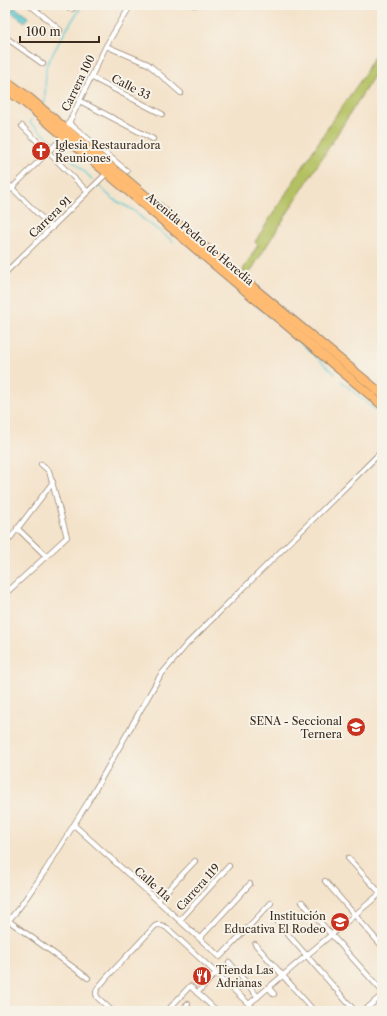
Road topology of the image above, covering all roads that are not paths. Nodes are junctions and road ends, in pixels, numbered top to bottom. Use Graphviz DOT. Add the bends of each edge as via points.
graph roads {
  1 [pos="30,5"];
  2 [pos="64,5"];
  3 [pos="77,5"];
  4 [pos="131,5"];
  5 [pos="60,30"];
  6 [pos="5,37"];
  7 [pos="106,46"];
  8 [pos="43,64"];
  9 [pos="91,77"];
  10 [pos="5,80"];
  11 [pos="5,89"];
  12 [pos="181,93"];
  13 [pos="80,101"];
  14 [pos="162,114"];
  15 [pos="22,126"];
  16 [pos="66,130"];
  17 [pos="153,139"];
  18 [pos="48,151"];
  19 [pos="127,171"];
  20 [pos="106,174"];
  21 [pos="5,181"];
  22 [pos="12,188"];
  23 [pos="88,192"];
  24 [pos="5,195"];
  25 [pos="52,228"];
  26 [pos="5,273"];
  27 [pos="382,394"];
  28 [pos="382,405"];
  29 [pos="382,451"];
  30 [pos="41,464"];
  31 [pos="53,482"];
  32 [pos="17,528"];
  33 [pos="5,545"];
  34 [pos="46,556"];
  35 [pos="5,594"];
  36 [pos="74,825"];
  37 [pos="348,858"];
  38 [pos="195,861"];
  39 [pos="229,866"];
  40 [pos="325,880"];
  41 [pos="250,884"];
  42 [pos="382,894"];
  43 [pos="158,900"];
  44 [pos="302,902"];
  45 [pos="271,903"];
  46 [pos="355,915"];
  47 [pos="180,920"];
  48 [pos="7,923"];
  49 [pos="278,923"];
  50 [pos="331,935"];
  51 [pos="200,938"];
  52 [pos="255,944"];
  53 [pos="382,946"];
  54 [pos="306,956"];
  55 [pos="229,962"];
  56 [pos="216,973"];
  57 [pos="283,976"];
  58 [pos="88,978"];
  59 [pos="268,988"];
  60 [pos="382,991"];
  61 [pos="197,993"];
  62 [pos="274,994"];
  63 [pos="382,995"];
  64 [pos="258,997"];
  65 [pos="188,1004"];
  66 [pos="249,1004"];
  67 [pos="112,1011"];
  68 [pos="167,1011"];
  69 [pos="181,1011"];
  70 [pos="217,1011"];
  71 [pos="256,1011"];
  72 [pos="314,1011"];
  73 [pos="355,1011"];
  74 [pos="364,1011"];
  1 -- 5 [label="street"];
  2 -- 3 [label="street" via="72,9"];
  4 -- 7 [label="street, Carrera 100"];
  6 -- 8 [label="street"];
  7 -- 9 [label="street, Carrera 100"];
  7 -- 12 [label="street" via="148,64"];
  9 -- 13 [label="street, Carrera 100"];
  9 -- 14 [label="street, Calle 33"];
  10 -- 16 [label="highway, Avenida Pedro de Heredia"];
  11 -- 16 [label="highway, Avenida Pedro de Heredia"];
  13 -- 16 [label="street, Carrera 100"];
  13 -- 17 [label="street"];
  15 -- 18 [label="street"];
  16 -- 18 [label="street, Carrera 100"];
  16 -- 19 [label="street"];
  16 -- 20 [label="highway, Avenida Pedro de Heredia"];
  16 -- 27 [label="highway, Avenida Pedro de Heredia"];
  18 -- 22 [label="street, Carrera 100"];
  18 -- 23 [label="street"];
  20 -- 23 [label="street, Carrera 91"];
  20 -- 28 [label="highway, Avenida Pedro de Heredia"];
  21 -- 22 [label="street"];
  22 -- 24 [label="street, Carrera 100"];
  22 -- 25 [label="street"];
  23 -- 25 [label="street, Carrera 91"];
  25 -- 26 [label="street, Carrera 91"];
  29 -- 36 [label="street" via="187,644 160,676"];
  30 -- 31 [label="street" via="49,471"];
  31 -- 32 [label="street"];
  31 -- 34 [label="street" via="68,537"];
  32 -- 33 [label="street"];
  32 -- 34 [label="street"];
  34 -- 35 [label="street"];
  36 -- 43 [label="street, Calle 11a"];
  36 -- 48 [label="street" via="45,871"];
  37 -- 42 [label="street"];
  38 -- 43 [label="street"];
  39 -- 47 [label="street, Carrera 119"];
  40 -- 46 [label="street"];
  41 -- 51 [label="street"];
  42 -- 46 [label="street"];
  43 -- 47 [label="street, Calle 11a"];
  44 -- 50 [label="street"];
  45 -- 51 [label="street, Calle 11a" via="220,957"];
  46 -- 50 [label="street"];
  46 -- 53 [label="street"];
  47 -- 51 [label="street, Calle 11a"];
  48 -- 58 [label="street"];
  49 -- 54 [label="street"];
  50 -- 54 [label="street"];
  50 -- 60 [label="street"];
  52 -- 57 [label="street"];
  54 -- 57 [label="street"];
  54 -- 73 [label="street"];
  55 -- 64 [label="street"];
  56 -- 61 [label="street"];
  56 -- 66 [label="street"];
  56 -- 67 [label="street" via="167,928 157,925 97,989 97,997"];
  57 -- 59 [label="street"];
  57 -- 72 [label="street"];
  59 -- 62 [label="street"];
  59 -- 64 [label="street"];
  61 -- 68 [label="street" via="190,986"];
  61 -- 70 [label="street"];
  63 -- 74 [label="street"];
  64 -- 66 [label="street"];
  65 -- 69 [label="street"];
  66 -- 71 [label="street"];
}
